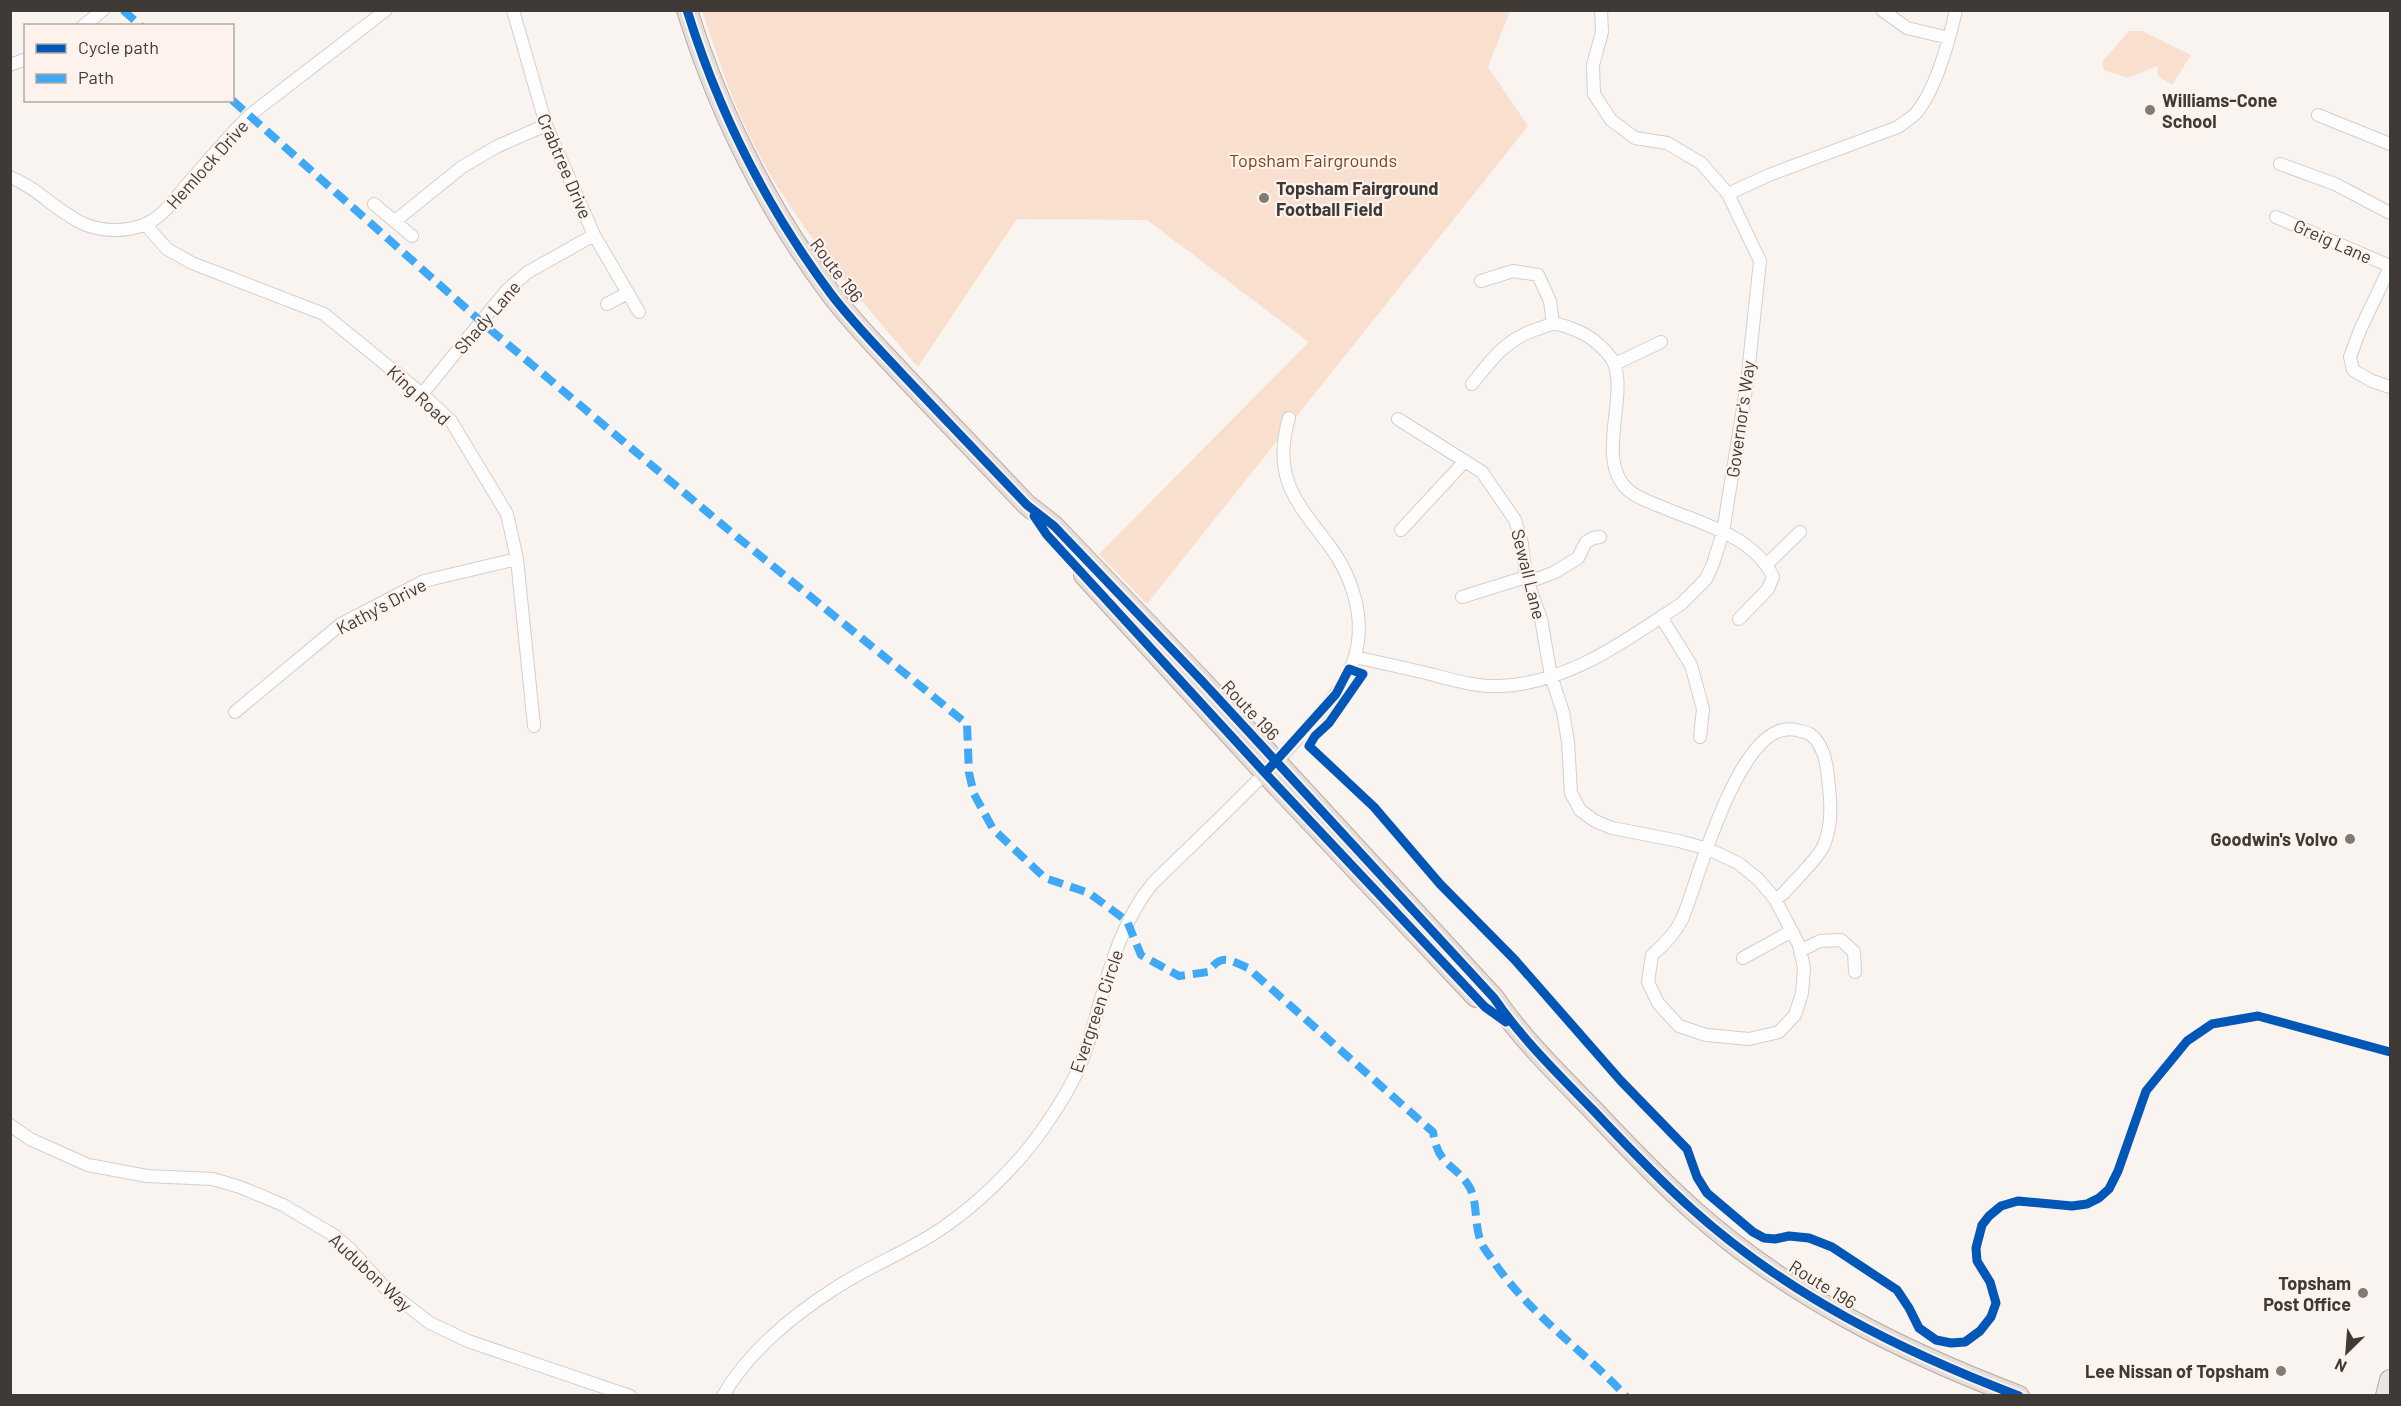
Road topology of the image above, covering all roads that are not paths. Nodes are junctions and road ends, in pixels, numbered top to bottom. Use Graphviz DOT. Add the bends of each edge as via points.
graph roads {
  1 [pos="103,10"];
  2 [pos="386,10"];
  3 [pos="513,10"];
  4 [pos="687,10"];
  5 [pos="1601,10"];
  6 [pos="1882,10"];
  7 [pos="1956,10"];
  8 [pos="86,24"];
  9 [pos="1949,38"];
  10 [pos="2318,115"];
  11 [pos="546,125"];
  12 [pos="2391,144"];
  13 [pos="2280,164"];
  14 [pos="10,177"];
  15 [pos="1728,194"];
  16 [pos="374,204"];
  17 [pos="2391,213"];
  18 [pos="2276,217"];
  19 [pos="395,221"];
  20 [pos="145,224"];
  21 [pos="594,235"];
  22 [pos="412,236"];
  23 [pos="2391,267"];
  24 [pos="1481,281"];
  25 [pos="628,293"];
  26 [pos="607,304"];
  27 [pos="639,312"];
  28 [pos="1553,324"];
  29 [pos="1661,342"];
  30 [pos="1615,364"];
  31 [pos="1472,384"];
  32 [pos="2391,387"];
  33 [pos="422,394"];
  34 [pos="1289,418"];
  35 [pos="1398,419"];
  36 [pos="1465,461"];
  37 [pos="1401,530"];
  38 [pos="1723,532"];
  39 [pos="1800,532"];
  40 [pos="1600,537"];
  41 [pos="517,559"];
  42 [pos="1767,564"];
  43 [pos="1526,577"];
  44 [pos="1462,597"];
  45 [pos="1661,617"];
  46 [pos="1738,619"];
  47 [pos="1355,657"];
  48 [pos="1551,676"];
  49 [pos="235,712"];
  50 [pos="534,726"];
  51 [pos="1700,737"];
  52 [pos="1271,767"];
  53 [pos="1708,849"];
  54 [pos="1775,899"];
  55 [pos="1792,931"];
  56 [pos="1800,951"];
  57 [pos="1743,958"];
  58 [pos="1856,972"];
  59 [pos="10,1125"];
  60 [pos="2391,1380"];
  61 [pos="630,1395"];
  62 [pos="723,1395"];
  63 [pos="2019,1395"];
  64 [pos="2386,1395"];
  1 -- 8 [label="street"];
  2 -- 20 [label="street, Hemlock Drive" via="250,115 161,214"];
  3 -- 11 [label="street, Crabtree Drive"];
  4 -- 52 [label="highway, Route 196" via="721,107 777,216 832,294 1027,505 1047,535"];
  5 -- 15 [label="street, Governor's Way" via="1602,32 1593,64 1594,94 1611,120 1635,138 1667,143 1701,163"];
  6 -- 9 [label="street" via="1907,28"];
  7 -- 9 [label="street"];
  9 -- 15 [label="street" via="1929,93 1916,113 1898,127"];
  10 -- 12 [label="street"];
  11 -- 19 [label="street" via="462,167"];
  11 -- 21 [label="street, Crabtree Drive"];
  13 -- 17 [label="street" via="2336,184"];
  14 -- 20 [label="street, Hemlock Drive" via="84,224 124,230"];
  15 -- 38 [label="street, Governor's Way" via="1760,261 1747,383"];
  16 -- 19 [label="street"];
  18 -- 23 [label="street, Greig Lane"];
  19 -- 22 [label="street"];
  20 -- 33 [label="street, King Road" via="167,249 192,263 324,314"];
  21 -- 25 [label="street, Crabtree Drive"];
  21 -- 33 [label="street, Shady Lane" via="528,272 507,290"];
  23 -- 32 [label="street" via="2350,357 2353,370"];
  24 -- 28 [label="street" via="1513,271 1538,275 1550,301"];
  25 -- 26 [label="street"];
  25 -- 27 [label="street, Crabtree Drive"];
  28 -- 30 [label="street" via="1591,337"];
  28 -- 31 [label="street" via="1524,334 1499,349"];
  29 -- 30 [label="street"];
  30 -- 38 [label="street" via="1618,389 1614,462 1618,477 1627,489 1644,500"];
  33 -- 41 [label="street, King Road" via="451,421 507,514"];
  34 -- 47 [label="street" via="1283,437 1284,466 1299,507 1348,575 1357,610"];
  35 -- 36 [label="street, Sewall Lane"];
  36 -- 37 [label="street"];
  36 -- 43 [label="street, Sewall Lane" via="1482,472 1515,520"];
  38 -- 42 [label="street"];
  38 -- 45 [label="street, Governor's Way" via="1706,579"];
  39 -- 42 [label="street"];
  40 -- 43 [label="street" via="1586,542 1578,558 1556,572 1537,579"];
  41 -- 49 [label="street, Kathy's Drive" via="424,581 340,624"];
  41 -- 50 [label="street, King Road"];
  42 -- 46 [label="street" via="1773,577 1768,589"];
  43 -- 44 [label="street"];
  43 -- 48 [label="street, Sewall Lane" via="1541,619"];
  45 -- 48 [label="street, Governor's Way" via="1601,655"];
  45 -- 51 [label="street" via="1691,665 1704,709"];
  47 -- 48 [label="street, Governor's Way" via="1464,683 1498,686"];
  47 -- 52 [label="street, Evergreen Circle" via="1336,694"];
  48 -- 53 [label="street, Sewall Lane" via="1563,712 1571,793 1580,810 1612,828"];
  52 -- 62 [label="street, Evergreen Circle" via="1140,898 1127,921 1083,1058 1052,1113 1014,1165 970,1208 931,1236 835,1288 771,1336"];
  52 -- 63 [label="highway, Route 196" via="1485,1007 1514,1027 1694,1211 1813,1299 1910,1352"];
  53 -- 54 [label="street" via="1738,863"];
  53 -- 54 [label="street" via="1726,800 1755,751 1769,735 1787,728 1809,733 1825,752 1830,820 1823,847"];
  53 -- 56 [label="street" via="1682,919 1669,941 1652,955 1648,982 1658,1004 1679,1026 1706,1035 1749,1039 1779,1032 1795,1015 1802,993 1804,968"];
  54 -- 55 [label="street"];
  55 -- 56 [label="street"];
  55 -- 57 [label="street"];
  56 -- 58 [label="street" via="1820,941 1841,940 1854,952"];
  59 -- 61 [label="street, Audubon Way" via="30,1139 88,1165 147,1176 213,1179 284,1205 335,1236 387,1290 430,1323 468,1341"];
  60 -- 64 [label="main road"];
}
